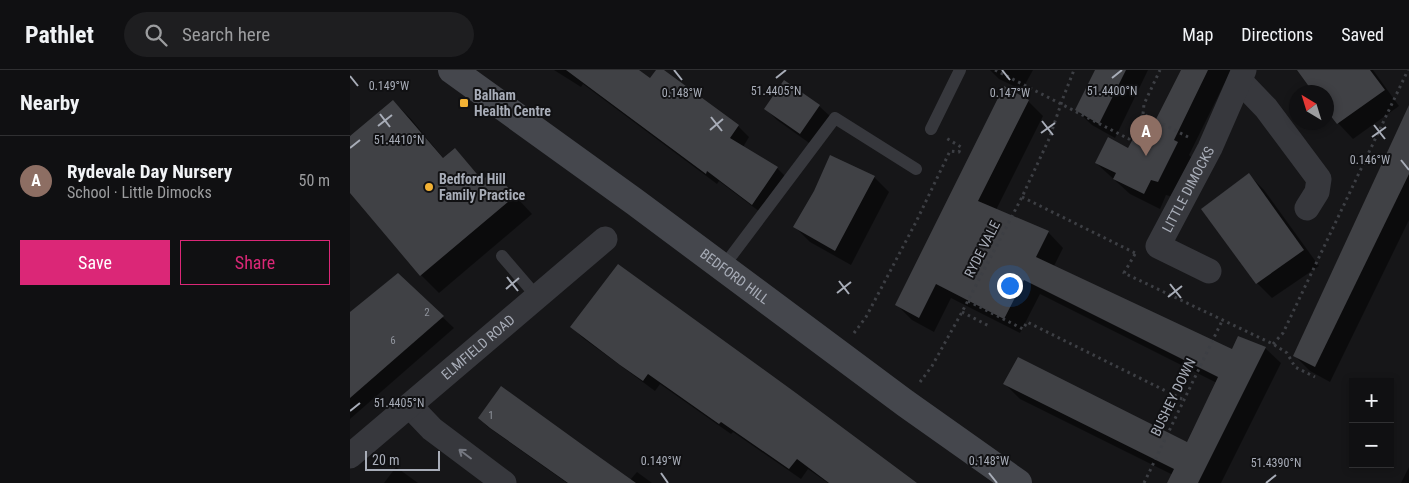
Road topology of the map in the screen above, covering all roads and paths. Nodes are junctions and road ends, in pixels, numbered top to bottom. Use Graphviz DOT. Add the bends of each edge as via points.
graph roads {
  1 [pos="452,70"];
  2 [pos="960,70"];
  3 [pos="995,70"];
  4 [pos="1074,70"];
  5 [pos="1160,70"];
  6 [pos="1408,70"];
  7 [pos="1242,75"];
  8 [pos="1061,103"];
  9 [pos="1142,114"];
  10 [pos="931,129"];
  11 [pos="1210,148"];
  12 [pos="916,169"];
  13 [pos="1022,196"];
  14 [pos="1307,208"];
  15 [pos="605,239"];
  16 [pos="1147,250"];
  17 [pos="502,256"];
  18 [pos="723,267"];
  19 [pos="1209,272"];
  20 [pos="538,298"];
  21 [pos="968,300"];
  22 [pos="962,312"];
  23 [pos="1222,321"];
  24 [pos="989,326"];
  25 [pos="1273,344"];
  26 [pos="839,354"];
  27 [pos="1315,378"];
  28 [pos="1184,400"];
  29 [pos="905,403"];
  30 [pos="410,406"];
  31 [pos="350,456"];
  32 [pos="504,483"];
  33 [pos="1018,483"];
  34 [pos="1144,483"];
  1 -- 18 [label="main road, BEDFORD HILL"];
  2 -- 10 [label="lane"];
  3 -- 8 [label="path"];
  4 -- 8 [label="path, RYDE VALE"];
  5 -- 9 [label="path"];
  6 -- 25 [label="path" via="1283,333"];
  7 -- 11 [label="street, LITTLE DIMOCKS"];
  7 -- 14 [label="street, LITTLE DIMOCKS" via="1319,179 1317,192"];
  8 -- 9 [label="path" via="1129,139"];
  8 -- 13 [label="path, RYDE VALE" via="1049,139"];
  9 -- 11 [label="path"];
  10 -- 26 [label="path" via="961,147 958,152 950,151 866,317"];
  11 -- 16 [label="street, LITTLE DIMOCKS"];
  12 -- 18 [label="lane" via="835,118"];
  13 -- 16 [label="path"];
  13 -- 21 [label="path, RYDE VALE"];
  15 -- 20 [label="street, ELMFIELD ROAD"];
  16 -- 19 [label="street, LITTLE DIMOCKS"];
  16 -- 23 [label="path" via="1124,273"];
  17 -- 20 [label="lane"];
  18 -- 26 [label="main road, BEDFORD HILL"];
  20 -- 30 [label="street, ELMFIELD ROAD"];
  21 -- 22 [label="path, RYDE VALE"];
  21 -- 28 [label="path" via="1024,328 1027,322"];
  22 -- 24 [label="path"];
  22 -- 29 [label="path, RYDE VALE" via="932,366"];
  23 -- 25 [label="path"];
  23 -- 28 [label="path, BUSHEY DOWN"];
  25 -- 27 [label="path" via="1287,353 1295,367"];
  26 -- 29 [label="main road, BEDFORD HILL"];
  28 -- 34 [label="path, BUSHEY DOWN"];
  29 -- 33 [label="main road, BEDFORD HILL"];
  30 -- 31 [label="street, ELMFIELD ROAD"];
  32 -- 30 [label="street, one-way" via="432,429"];
}
